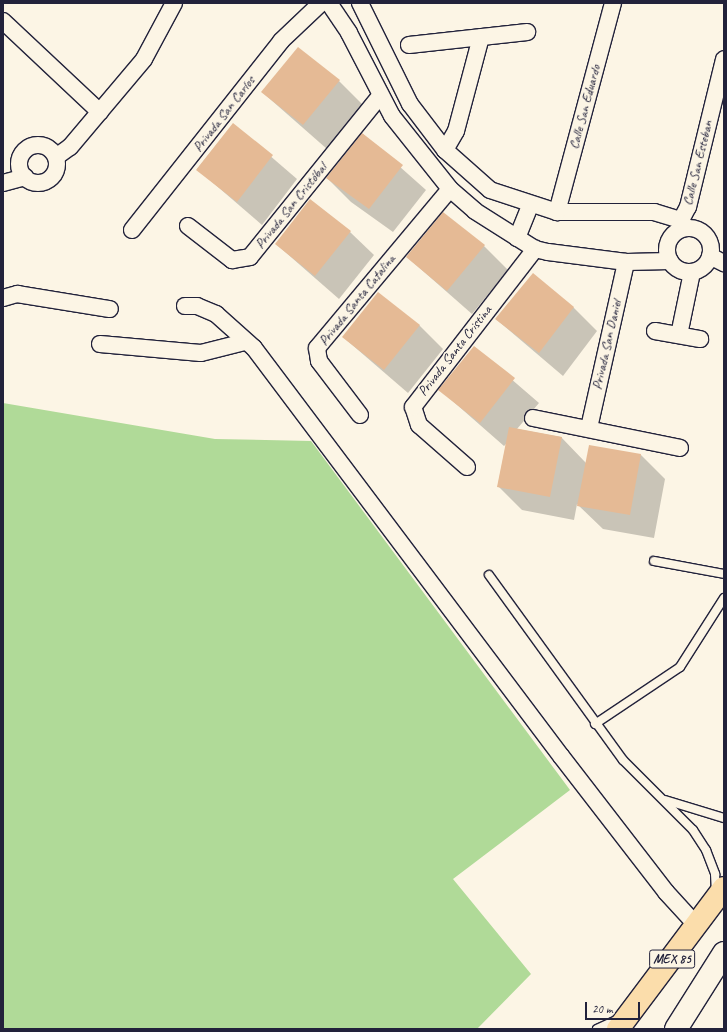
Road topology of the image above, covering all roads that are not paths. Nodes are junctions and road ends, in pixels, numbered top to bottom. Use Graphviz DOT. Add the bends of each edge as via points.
graph roads {
  1 [pos="174,3"];
  2 [pos="321,3"];
  3 [pos="329,3"];
  4 [pos="360,3"];
  5 [pos="613,3"];
  6 [pos="3,21"];
  7 [pos="527,32"];
  8 [pos="481,37"];
  9 [pos="409,45"];
  10 [pos="378,46"];
  11 [pos="360,54"];
  12 [pos="724,59"];
  13 [pos="380,96"];
  14 [pos="100,112"];
  15 [pos="445,150"];
  16 [pos="56,157"];
  17 [pos="25,177"];
  18 [pos="3,183"];
  19 [pos="450,189"];
  20 [pos="530,205"];
  21 [pos="557,212"];
  22 [pos="684,224"];
  23 [pos="188,226"];
  24 [pos="132,230"];
  25 [pos="517,238"];
  26 [pos="535,249"];
  27 [pos="717,260"];
  28 [pos="670,261"];
  29 [pos="626,262"];
  30 [pos="692,272"];
  31 [pos="3,298"];
  32 [pos="185,306"];
  33 [pos="110,310"];
  34 [pos="655,331"];
  35 [pos="679,336"];
  36 [pos="700,339"];
  37 [pos="244,342"];
  38 [pos="100,344"];
  39 [pos="360,415"];
  40 [pos="533,418"];
  41 [pos="589,428"];
  42 [pos="680,448"];
  43 [pos="467,467"];
  44 [pos="654,561"];
  45 [pos="724,574"];
  46 [pos="489,575"];
  47 [pos="724,598"];
  48 [pos="595,724"];
  49 [pos="662,799"];
  50 [pos="724,818"];
  51 [pos="720,893"];
  52 [pos="697,926"];
  53 [pos="724,953"];
  54 [pos="631,1012"];
  55 [pos="597,1029"];
  56 [pos="618,1029"];
  57 [pos="676,1029"];
  1 -- 14 [label="street" via="144,59"];
  2 -- 24 [label="street, Privada San Carlos" via="281,41"];
  3 -- 11 [label="street"];
  4 -- 10 [label="street"];
  5 -- 21 [label="street, Calle San Eduardo"];
  6 -- 14 [label="street"];
  7 -- 8 [label="street"];
  8 -- 9 [label="street"];
  8 -- 15 [label="street" via="456,132"];
  10 -- 11 [label="street"];
  10 -- 15 [label="street" via="410,104"];
  11 -- 13 [label="street"];
  12 -- 22 [label="street, Calle San Esteban"];
  13 -- 19 [label="street"];
  13 -- 23 [label="street, Privada San Cristóbal" via="250,257 232,260"];
  14 -- 16 [label="street"];
  15 -- 20 [label="street" via="490,190"];
  16 -- 17 [label="street" via="57,168 51,178 41,183"];
  16 -- 17 [label="street" via="47,147 28,148 20,159"];
  17 -- 18 [label="street"];
  19 -- 25 [label="street" via="494,226"];
  19 -- 39 [label="street, Privada Santa Catalina" via="317,348 319,361"];
  20 -- 21 [label="street"];
  20 -- 25 [label="street"];
  21 -- 22 [label="street" via="642,211"];
  22 -- 27 [label="street" via="706,236"];
  22 -- 28 [label="street" via="669,240"];
  25 -- 26 [label="street"];
  26 -- 29 [label="street"];
  26 -- 43 [label="street, Privada Santa Cristina" via="414,407 419,425"];
  27 -- 30 [label="street"];
  28 -- 29 [label="street"];
  28 -- 30 [label="street" via="680,270"];
  29 -- 41 [label="street, Privada San Daniel"];
  30 -- 35 [label="street"];
  31 -- 33 [label="street" via="17,294"];
  32 -- 37 [label="street" via="197,306 216,314"];
  34 -- 35 [label="street"];
  35 -- 36 [label="street"];
  37 -- 38 [label="street" via="201,353"];
  37 -- 52 [label="street" via="254,348 561,756 666,892"];
  40 -- 41 [label="street"];
  41 -- 42 [label="street"];
  44 -- 45 [label="lane"];
  46 -- 48 [label="lane"];
  47 -- 48 [label="lane" via="680,667"];
  48 -- 49 [label="lane" via="623,760"];
  49 -- 50 [label="lane"];
  49 -- 51 [label="lane" via="693,830 706,850"];
  51 -- 52 [label="highway, MEX 85"];
  52 -- 54 [label="highway, MEX 85"];
  53 -- 57 [label="main road"];
  54 -- 55 [label="lane"];
  54 -- 56 [label="highway, MEX 85"];
}
